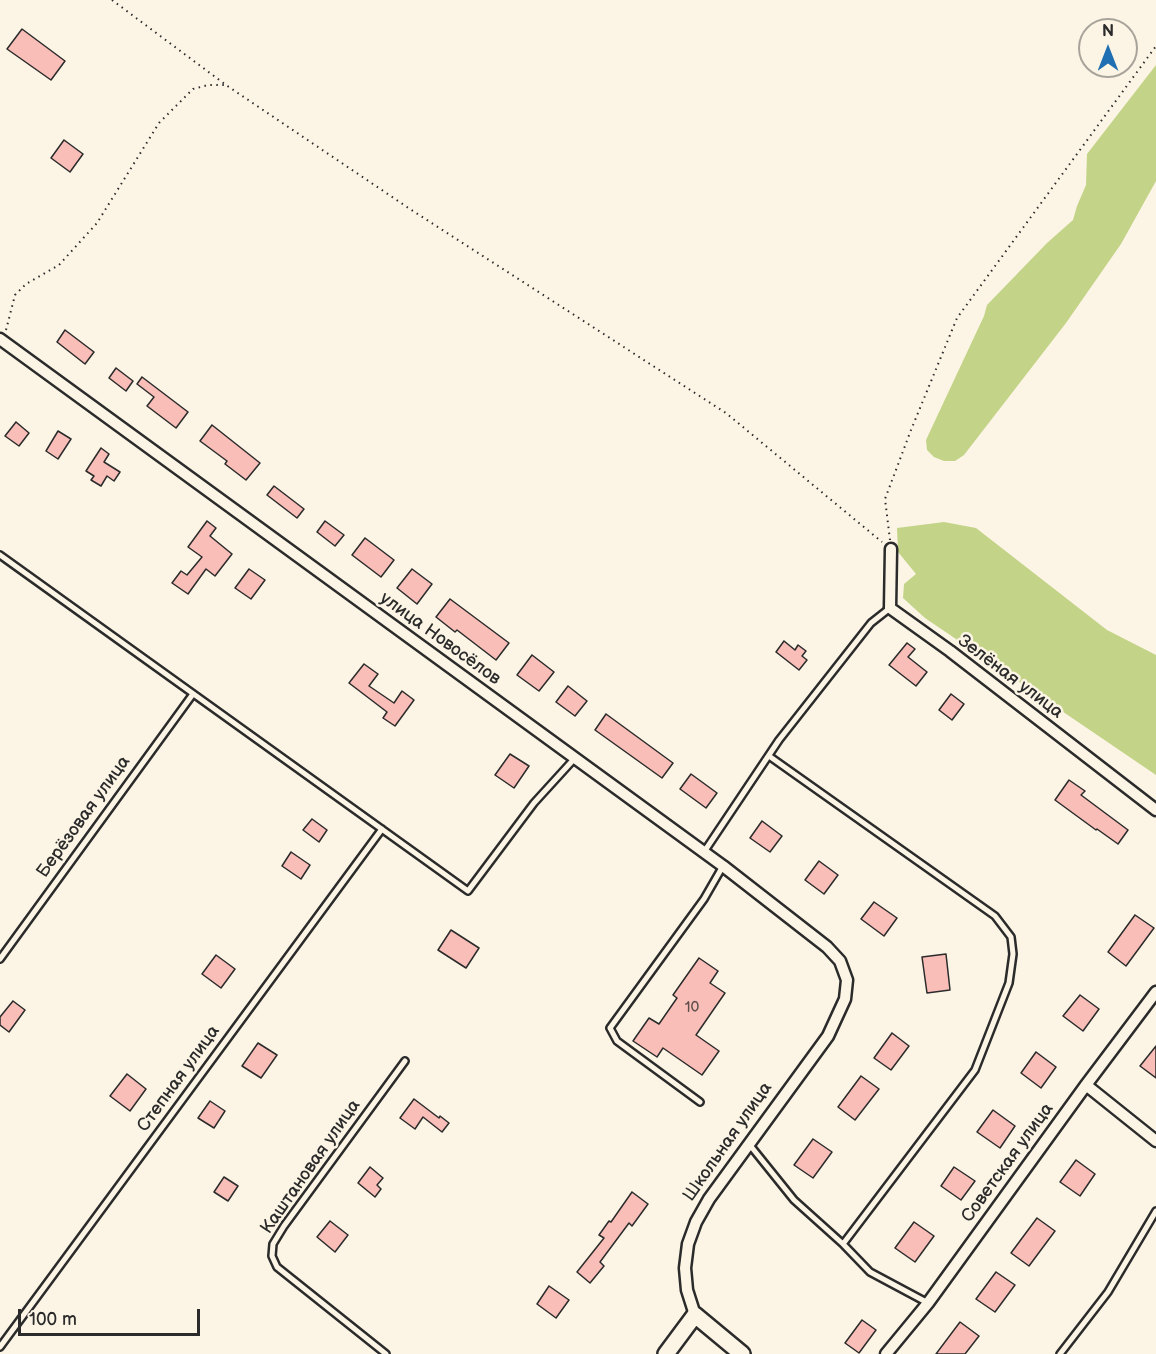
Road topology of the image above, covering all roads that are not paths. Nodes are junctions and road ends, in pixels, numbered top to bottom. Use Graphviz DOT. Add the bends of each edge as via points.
graph roads {
  1 [pos="2,340"];
  2 [pos="891,549"];
  3 [pos="0,555"];
  4 [pos="890,608"];
  5 [pos="193,694"];
  6 [pos="769,756"];
  7 [pos="575,758"];
  8 [pos="1156,810"];
  9 [pos="382,829"];
  10 [pos="704,852"];
  11 [pos="723,866"];
  12 [pos="0,958"];
  13 [pos="847,980"];
  14 [pos="1155,996"];
  15 [pos="405,1061"];
  16 [pos="1086,1085"];
  17 [pos="700,1102"];
  18 [pos="1156,1141"];
  19 [pos="749,1144"];
  20 [pos="1156,1211"];
  21 [pos="843,1245"];
  22 [pos="928,1303"];
  23 [pos="695,1315"];
  24 [pos="0,1347"];
  25 [pos="386,1354"];
  26 [pos="666,1354"];
  27 [pos="742,1354"];
  28 [pos="886,1354"];
  29 [pos="1060,1354"];
  1 -- 7 [label="street, улица Новосёлов"];
  2 -- 4 [label="street"];
  3 -- 5 [label="lane"];
  4 -- 6 [label="lane" via="871,623"];
  4 -- 8 [label="street, Зелёная улица"];
  5 -- 9 [label="lane"];
  5 -- 12 [label="lane, Берёзовая улица"];
  6 -- 10 [label="lane"];
  6 -- 21 [label="lane" via="995,916 1011,937 1009,983 975,1070"];
  7 -- 9 [label="lane" via="534,803 468,891"];
  7 -- 10 [label="street, улица Новосёлов"];
  9 -- 24 [label="lane, Степная улица"];
  10 -- 11 [label="street, улица Новосёлов"];
  11 -- 13 [label="street, улица Новосёлов" via="827,947 840,961"];
  11 -- 17 [label="lane" via="704,899 610,1028 617,1041"];
  13 -- 19 [label="street, Школьная улица" via="845,999 828,1036"];
  14 -- 16 [label="street, Советская улица"];
  15 -- 25 [label="lane, Каштановая улица" via="284,1226 273,1244 272,1256 277,1267"];
  16 -- 18 [label="street"];
  16 -- 22 [label="street, Советская улица"];
  19 -- 21 [label="lane" via="794,1200"];
  19 -- 23 [label="street, Школьная улица" via="709,1199 688,1244 687,1290"];
  20 -- 29 [label="lane" via="1108,1292"];
  21 -- 22 [label="lane" via="870,1272"];
  22 -- 28 [label="street, Советская улица"];
  23 -- 26 [label="street"];
  23 -- 27 [label="street"];
}
